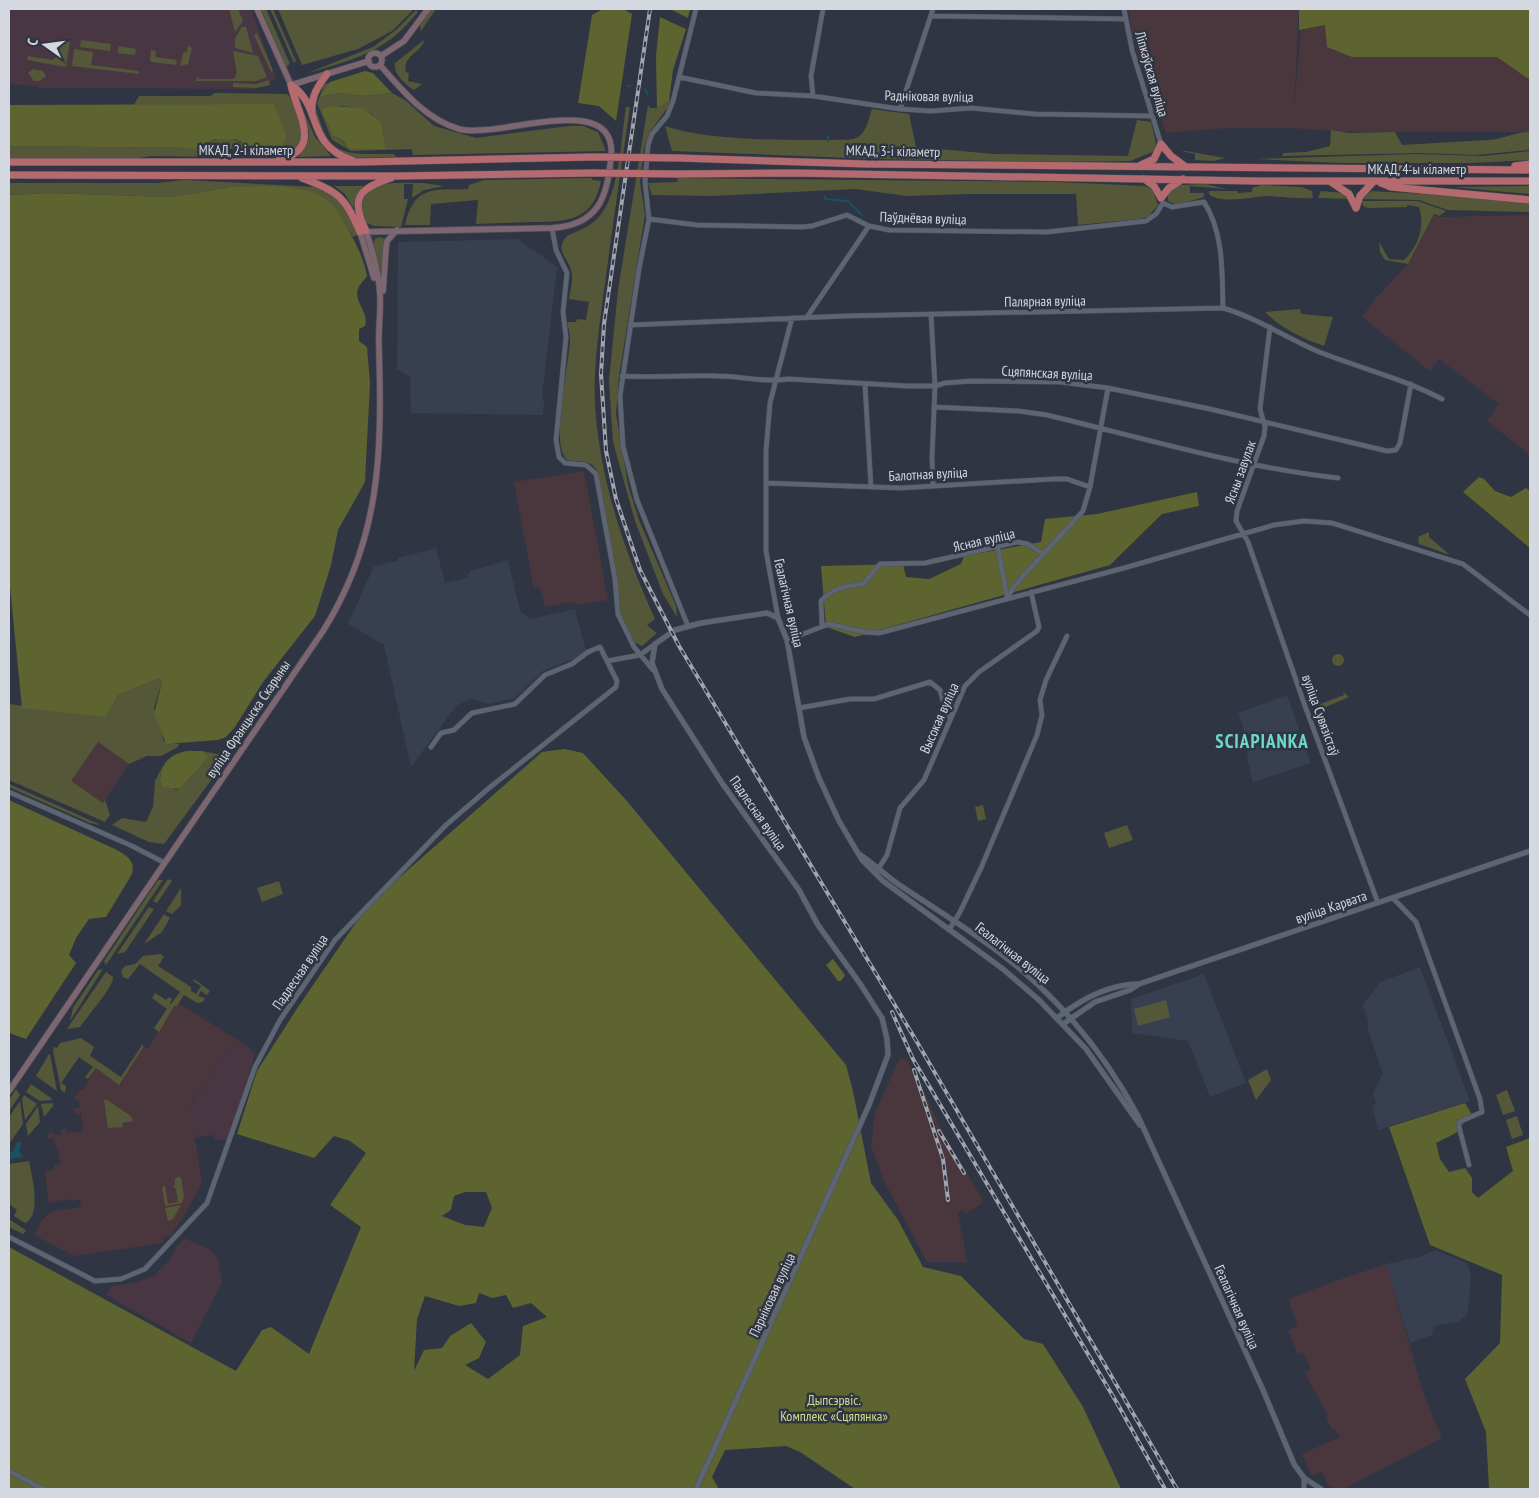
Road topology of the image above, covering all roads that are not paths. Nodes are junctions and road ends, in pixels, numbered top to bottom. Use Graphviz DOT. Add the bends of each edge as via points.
graph roads {
  1 [pos="257,9"];
  2 [pos="428,9"];
  3 [pos="696,9"];
  4 [pos="822,9"];
  5 [pos="933,9"];
  6 [pos="1124,9"];
  7 [pos="931,16"];
  8 [pos="1126,19"];
  9 [pos="381,56"];
  10 [pos="369,61"];
  11 [pos="380,65"];
  12 [pos="327,74"];
  13 [pos="679,77"];
  14 [pos="291,85"];
  15 [pos="813,96"];
  16 [pos="900,109"];
  17 [pos="1152,116"];
  18 [pos="313,117"];
  19 [pos="1161,144"];
  20 [pos="483,160"];
  21 [pos="9,162"];
  22 [pos="263,162"];
  23 [pos="359,162"];
  24 [pos="1530,164"];
  25 [pos="1136,167"];
  26 [pos="1188,168"];
  27 [pos="1304,168"];
  28 [pos="1487,169"];
  29 [pos="1530,170"];
  30 [pos="483,173"];
  31 [pos="297,176"];
  32 [pos="398,176"];
  33 [pos="9,177"];
  34 [pos="1142,178"];
  35 [pos="1184,179"];
  36 [pos="1303,181"];
  37 [pos="1328,181"];
  38 [pos="1374,181"];
  39 [pos="1530,181"];
  40 [pos="1530,200"];
  41 [pos="1162,201"];
  42 [pos="649,219"];
  43 [pos="869,226"];
  44 [pos="552,228"];
  45 [pos="397,230"];
  46 [pos="363,232"];
  47 [pos="1223,308"];
  48 [pos="379,312"];
  49 [pos="931,314"];
  50 [pos="807,317"];
  51 [pos="792,318"];
  52 [pos="630,325"];
  53 [pos="1270,327"];
  54 [pos="622,376"];
  55 [pos="777,381"];
  56 [pos="1411,384"];
  57 [pos="865,385"];
  58 [pos="935,386"];
  59 [pos="1108,388"];
  60 [pos="1442,399"];
  61 [pos="934,407"];
  62 [pos="1263,421"];
  63 [pos="1102,428"];
  64 [pos="1253,465"];
  65 [pos="1338,478"];
  66 [pos="766,483"];
  67 [pos="871,486"];
  68 [pos="933,486"];
  69 [pos="1090,487"];
  70 [pos="1243,535"];
  71 [pos="998,548"];
  72 [pos="1043,554"];
  73 [pos="1031,592"];
  74 [pos="1007,598"];
  75 [pos="1530,615"];
  76 [pos="778,618"];
  77 [pos="822,624"];
  78 [pos="688,626"];
  79 [pos="1067,636"];
  80 [pos="787,640"];
  81 [pos="655,644"];
  82 [pos="640,654"];
  83 [pos="607,661"];
  84 [pos="653,670"];
  85 [pos="800,708"];
  86 [pos="950,717"];
  87 [pos="431,747"];
  88 [pos="9,792"];
  89 [pos="1530,851"];
  90 [pos="165,863"];
  91 [pos="876,871"];
  92 [pos="1393,898"];
  93 [pos="1378,903"];
  94 [pos="954,921"];
  95 [pos="948,930"];
  96 [pos="1139,984"];
  97 [pos="1065,1012"];
  98 [pos="1057,1018"];
  99 [pos="1071,1018"];
  100 [pos="1063,1024"];
  101 [pos="9,1091"];
  102 [pos="867,1110"];
  103 [pos="1140,1125"];
  104 [pos="1469,1165"];
  105 [pos="9,1237"];
  106 [pos="9,1471"];
  107 [pos="1304,1478"];
  108 [pos="43,1489"];
  109 [pos="696,1489"];
  110 [pos="1304,1489"];
  111 [pos="1321,1489"];
  1 -- 14 [label="main road"];
  2 -- 9 [label="main road" via="404,41"];
  3 -- 13 [label="street"];
  4 -- 15 [label="street" via="811,76"];
  5 -- 7 [label="street"];
  6 -- 8 [label="street, Ліпкаўская вуліца"];
  7 -- 8 [label="street"];
  7 -- 16 [label="street"];
  8 -- 17 [label="street, Ліпкаўская вуліца"];
  9 -- 10 [label="main road" via="374,53"];
  9 -- 11 [label="main road"];
  10 -- 11 [label="main road" via="372,66"];
  10 -- 12 [label="main road"];
  11 -- 44 [label="main road" via="421,108 460,129 482,132 570,119 586,120 601,128 612,150 603,198 587,218 570,226"];
  12 -- 14 [label="main road"];
  12 -- 18 [label="highway" via="312,100"];
  13 -- 15 [label="street, Радніковая вуліца" via="756,93"];
  13 -- 42 [label="street" via="671,108 648,144 645,182"];
  14 -- 18 [label="highway" via="301,91"];
  14 -- 22 [label="highway" via="305,129 305,139 294,155"];
  15 -- 16 [label="street, Радніковая вуліца"];
  16 -- 17 [label="street, Радніковая вуліца" via="971,108 1035,114"];
  17 -- 19 [label="street, Ліпкаўская вуліца"];
  18 -- 23 [label="highway" via="329,149"];
  19 -- 25 [label="highway" via="1154,159"];
  19 -- 26 [label="highway"];
  20 -- 23 [label="highway, МКАД, 2-і кіламетр"];
  20 -- 25 [label="highway, МКАД, 3-і кіламетр, bridge" via="594,157"];
  21 -- 22 [label="highway, МКАД, 2-і кіламетр"];
  22 -- 23 [label="highway, МКАД, 2-і кіламетр"];
  24 -- 28 [label="highway"];
  25 -- 26 [label="highway, МКАД, 3-і кіламетр"];
  26 -- 27 [label="highway, МКАД, 3-і кіламетр"];
  27 -- 28 [label="highway, МКАД, 4-ы кіламетр"];
  28 -- 29 [label="highway, МКАД, 4-ы кіламетр"];
  30 -- 32 [label="highway, МКАД, 2-і кіламетр"];
  30 -- 34 [label="highway, МКАД, 3-і кіламетр, bridge"];
  31 -- 32 [label="highway, МКАД, 2-і кіламетр"];
  31 -- 33 [label="highway, МКАД, 2-і кіламетр"];
  31 -- 46 [label="highway" via="334,192 348,207"];
  32 -- 46 [label="highway" via="372,184 360,196 357,212"];
  34 -- 35 [label="highway, МКАД, 3-і кіламетр"];
  34 -- 41 [label="highway" via="1154,186"];
  35 -- 36 [label="highway, МКАД, 3-і кіламетр"];
  35 -- 41 [label="highway" via="1168,188"];
  36 -- 37 [label="highway, МКАД, 4-ы кіламетр"];
  37 -- 38 [label="highway, МКАД, 4-ы кіламетр"];
  37 -- 38 [label="highway" via="1344,189 1356,208 1362,192"];
  38 -- 39 [label="highway, МКАД, 4-ы кіламетр"];
  38 -- 40 [label="highway" via="1391,187"];
  41 -- 43 [label="street, Паўднёвая вуліца" via="1156,214 1146,220 1062,232 898,230"];
  41 -- 47 [label="street" via="1172,207 1204,202 1211,212 1218,238"];
  42 -- 43 [label="street, Паўднёвая вуліца" via="690,225 802,227 846,215"];
  42 -- 52 [label="street"];
  43 -- 50 [label="street"];
  44 -- 45 [label="main road"];
  44 -- 82 [label="street" via="556,250 567,273 563,312 566,337 557,418 557,451 565,463 586,465 596,474 618,614"];
  45 -- 46 [label="main road"];
  45 -- 48 [label="main road" via="387,241"];
  46 -- 48 [label="main road, вуліца Францыска Скарыны"];
  47 -- 49 [label="street, Палярная вуліца"];
  47 -- 53 [label="street, Палярная вуліца"];
  48 -- 90 [label="main road, вуліца Францыска Скарыны" via="378,470 369,525 354,573 323,631"];
  49 -- 50 [label="street, Палярная вуліца"];
  49 -- 58 [label="street"];
  50 -- 51 [label="street, Палярная вуліца"];
  51 -- 52 [label="street, Палярная вуліца"];
  51 -- 55 [label="street, Геалагічная вуліца"];
  52 -- 54 [label="street"];
  53 -- 56 [label="street, Палярная вуліца" via="1323,353"];
  53 -- 62 [label="street, Ясны завулак" via="1260,409"];
  54 -- 55 [label="street, Сцяпянская вуліца" via="718,376"];
  54 -- 78 [label="street" via="620,424 631,478 645,524"];
  55 -- 57 [label="street, Сцяпянская вуліца"];
  55 -- 66 [label="street, Геалагічная вуліца" via="768,410"];
  56 -- 60 [label="street, Палярная вуліца"];
  56 -- 62 [label="street, Сцяпянская вуліца" via="1400,443 1394,451"];
  57 -- 58 [label="street, Сцяпянская вуліца"];
  57 -- 67 [label="street"];
  58 -- 59 [label="street, Сцяпянская вуліца" via="959,381 1038,381"];
  58 -- 61 [label="street"];
  59 -- 62 [label="street, Сцяпянская вуліца"];
  59 -- 63 [label="street"];
  61 -- 63 [label="street" via="1033,412"];
  61 -- 68 [label="street"];
  62 -- 64 [label="street, Ясны завулак" via="1264,436"];
  63 -- 64 [label="street"];
  63 -- 69 [label="street"];
  64 -- 65 [label="street"];
  64 -- 70 [label="street, Ясны завулак" via="1236,517"];
  66 -- 67 [label="street, Балотная вуліца"];
  66 -- 76 [label="street, Геалагічная вуліца" via="766,551"];
  67 -- 68 [label="street, Балотная вуліца"];
  68 -- 69 [label="street, Балотная вуліца" via="1067,479"];
  69 -- 72 [label="street" via="1083,511"];
  70 -- 73 [label="street"];
  70 -- 75 [label="street" via="1286,523 1332,523 1463,564"];
  70 -- 93 [label="street, вуліца Сувязістаў"];
  71 -- 72 [label="street, Ясная вуліца" via="1022,542"];
  71 -- 74 [label="street"];
  71 -- 77 [label="street, Ясная вуліца" via="925,563 880,564 863,584 840,587 820,601"];
  72 -- 74 [label="street"];
  73 -- 74 [label="street"];
  73 -- 86 [label="street, Высокая вуліца" via="1039,627 1037,631 969,680 959,694"];
  74 -- 77 [label="street" via="879,633"];
  76 -- 78 [label="street" via="767,613"];
  76 -- 80 [label="street, Геалагічная вуліца"];
  77 -- 80 [label="street"];
  78 -- 81 [label="street" via="675,630"];
  79 -- 94 [label="street" via="1040,700 1042,715 1037,735"];
  80 -- 85 [label="street, Геалагічная вуліца"];
  81 -- 82 [label="street"];
  81 -- 84 [label="street"];
  82 -- 83 [label="street"];
  82 -- 84 [label="street"];
  83 -- 87 [label="street" via="600,647 588,652 572,664 544,675 515,704 472,712 454,730 441,733"];
  83 -- 105 [label="street, Падлесная вуліца" via="617,681 616,686 488,788 446,826 335,940 280,1020 255,1067 207,1204 145,1269 120,1279 95,1281"];
  84 -- 102 [label="street, Падлесная вуліца" via="722,783 799,890 818,925 882,1018 888,1055"];
  85 -- 86 [label="street" via="850,699 874,699 930,682 940,690"];
  85 -- 91 [label="street, Геалагічная вуліца" via="804,737 839,821 858,853"];
  86 -- 91 [label="street, Высокая вуліца" via="924,780 900,808 887,854"];
  88 -- 90 [label="street"];
  89 -- 92 [label="street, вуліца Карвата"];
  90 -- 101 [label="main road, вуліца Францыска Скарыны"];
  91 -- 94 [label="street, Геалагічная вуліца"];
  91 -- 95 [label="street, Геалагічная вуліца"];
  92 -- 93 [label="street, вуліца Карвата"];
  92 -- 104 [label="street" via="1416,922 1480,1099 1482,1112 1460,1122 1458,1127"];
  93 -- 96 [label="street, вуліца Карвата"];
  94 -- 95 [label="street"];
  94 -- 97 [label="street, Геалагічная вуліца" via="1025,973"];
  95 -- 98 [label="street, Геалагічная вуліца" via="1022,984"];
  96 -- 97 [label="street, вуліца Карвата" via="1097,993"];
  96 -- 99 [label="street, вуліца Карвата" via="1095,1002"];
  97 -- 98 [label="street, вуліца Карвата"];
  97 -- 99 [label="street, Геалагічная вуліца"];
  98 -- 100 [label="street, Геалагічная вуліца"];
  99 -- 100 [label="street, вуліца Карвата"];
  99 -- 103 [label="street, Геалагічная вуліца" via="1120,1083"];
  100 -- 103 [label="street, Геалагічная вуліца" via="1102,1069"];
  102 -- 109 [label="street, Парніковая вуліца"];
  103 -- 107 [label="street, Геалагічная вуліца" via="1294,1464"];
  106 -- 108 [label="street"];
  107 -- 110 [label="street"];
  107 -- 111 [label="street, Геалагічная вуліца"];
}
